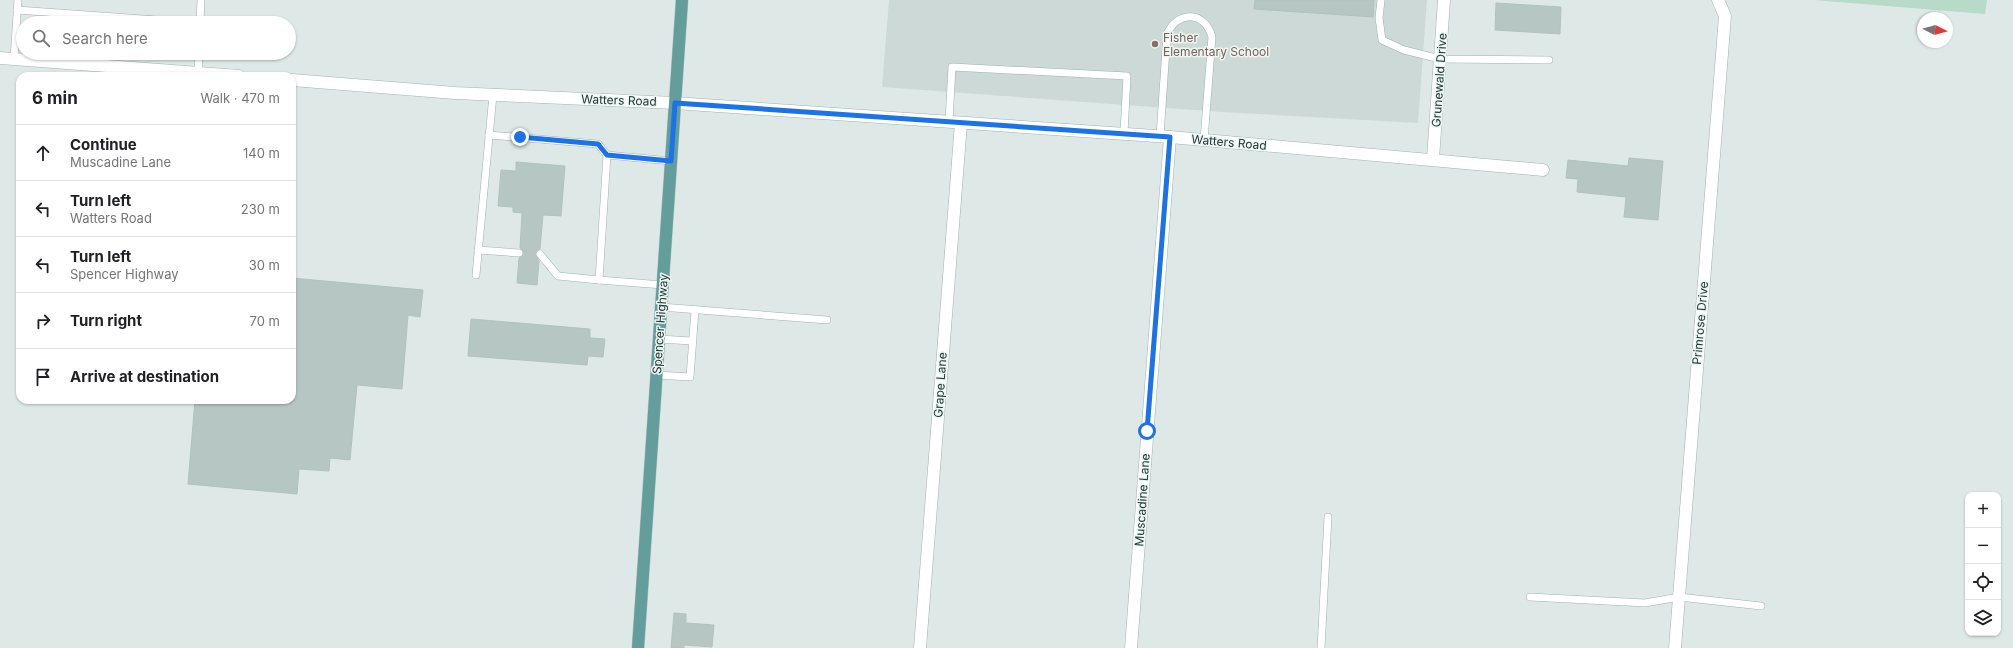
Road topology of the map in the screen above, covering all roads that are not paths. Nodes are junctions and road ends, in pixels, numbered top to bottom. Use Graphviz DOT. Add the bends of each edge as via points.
graph roads {
  1 [pos="18,0"];
  2 [pos="201,0"];
  3 [pos="682,0"];
  4 [pos="1381,0"];
  5 [pos="1444,0"];
  6 [pos="1718,0"];
  7 [pos="17,10"];
  8 [pos="17,16"];
  9 [pos="101,16"];
  10 [pos="200,16"];
  11 [pos="16,26"];
  12 [pos="0,58"];
  13 [pos="14,59"];
  14 [pos="1440,59"];
  15 [pos="27,60"];
  16 [pos="199,60"];
  17 [pos="1549,60"];
  18 [pos="185,72"];
  19 [pos="198,72"];
  20 [pos="296,80"];
  21 [pos="493,95"];
  22 [pos="675,103"];
  23 [pos="955,122"];
  24 [pos="1124,134"];
  25 [pos="489,135"];
  26 [pos="1165,136"];
  27 [pos="1204,140"];
  28 [pos="607,155"];
  29 [pos="1433,159"];
  30 [pos="671,161"];
  31 [pos="1543,170"];
  32 [pos="478,250"];
  33 [pos="519,253"];
  34 [pos="540,254"];
  35 [pos="476,275"];
  36 [pos="599,280"];
  37 [pos="663,285"];
  38 [pos="661,307"];
  39 [pos="695,310"];
  40 [pos="827,320"];
  41 [pos="659,338"];
  42 [pos="692,341"];
  43 [pos="656,375"];
  44 [pos="1328,517"];
  45 [pos="1679,596"];
  46 [pos="1530,597"];
  47 [pos="1761,606"];
  48 [pos="638,648"];
  49 [pos="920,648"];
  50 [pos="1131,648"];
  51 [pos="1321,648"];
  52 [pos="1675,648"];
  1 -- 7 [label="lane"];
  2 -- 10 [label="lane"];
  3 -- 22 [label="main road, Spencer Highway"];
  4 -- 14 [label="lane" via="1379,18 1382,40 1404,50"];
  5 -- 14 [label="street, Grunewald Drive"];
  6 -- 45 [label="street, Primrose Drive" via="1725,16"];
  7 -- 8 [label="lane"];
  7 -- 9 [label="lane"];
  11 -- 13 [label="lane"];
  12 -- 13 [label="street"];
  14 -- 17 [label="lane"];
  14 -- 29 [label="street, Grunewald Drive"];
  15 -- 18 [label="street"];
  16 -- 19 [label="lane"];
  20 -- 21 [label="street, Watters Road"];
  21 -- 22 [label="street, Watters Road"];
  21 -- 25 [label="lane"];
  22 -- 23 [label="street, Watters Road"];
  22 -- 30 [label="main road, Spencer Highway"];
  23 -- 24 [label="street, Watters Road"];
  23 -- 24 [label="lane" via="952,67 1127,76"];
  23 -- 49 [label="street, Grape Lane"];
  24 -- 26 [label="street, Watters Road"];
  25 -- 28 [label="lane" via="598,144"];
  25 -- 32 [label="lane"];
  26 -- 27 [label="street, Watters Road"];
  26 -- 27 [label="lane" via="1167,34 1174,22 1180,18 1194,17 1206,24 1212,37"];
  26 -- 50 [label="street, Muscadine Lane"];
  27 -- 29 [label="street, Watters Road"];
  28 -- 30 [label="lane"];
  28 -- 36 [label="lane"];
  29 -- 31 [label="street, Watters Road"];
  30 -- 37 [label="main road, Spencer Highway"];
  32 -- 33 [label="lane"];
  32 -- 35 [label="lane"];
  34 -- 36 [label="lane" via="558,276"];
  36 -- 37 [label="lane"];
  37 -- 38 [label="main road, Spencer Highway"];
  38 -- 39 [label="lane"];
  38 -- 41 [label="main road, Spencer Highway"];
  39 -- 40 [label="lane"];
  39 -- 42 [label="lane"];
  41 -- 42 [label="lane"];
  41 -- 43 [label="main road, Spencer Highway"];
  42 -- 43 [label="lane" via="690,377"];
  43 -- 48 [label="main road, Spencer Highway"];
  44 -- 51 [label="lane"];
  45 -- 46 [label="lane" via="1645,603"];
  45 -- 47 [label="lane"];
  45 -- 52 [label="street, Primrose Drive"];
}
